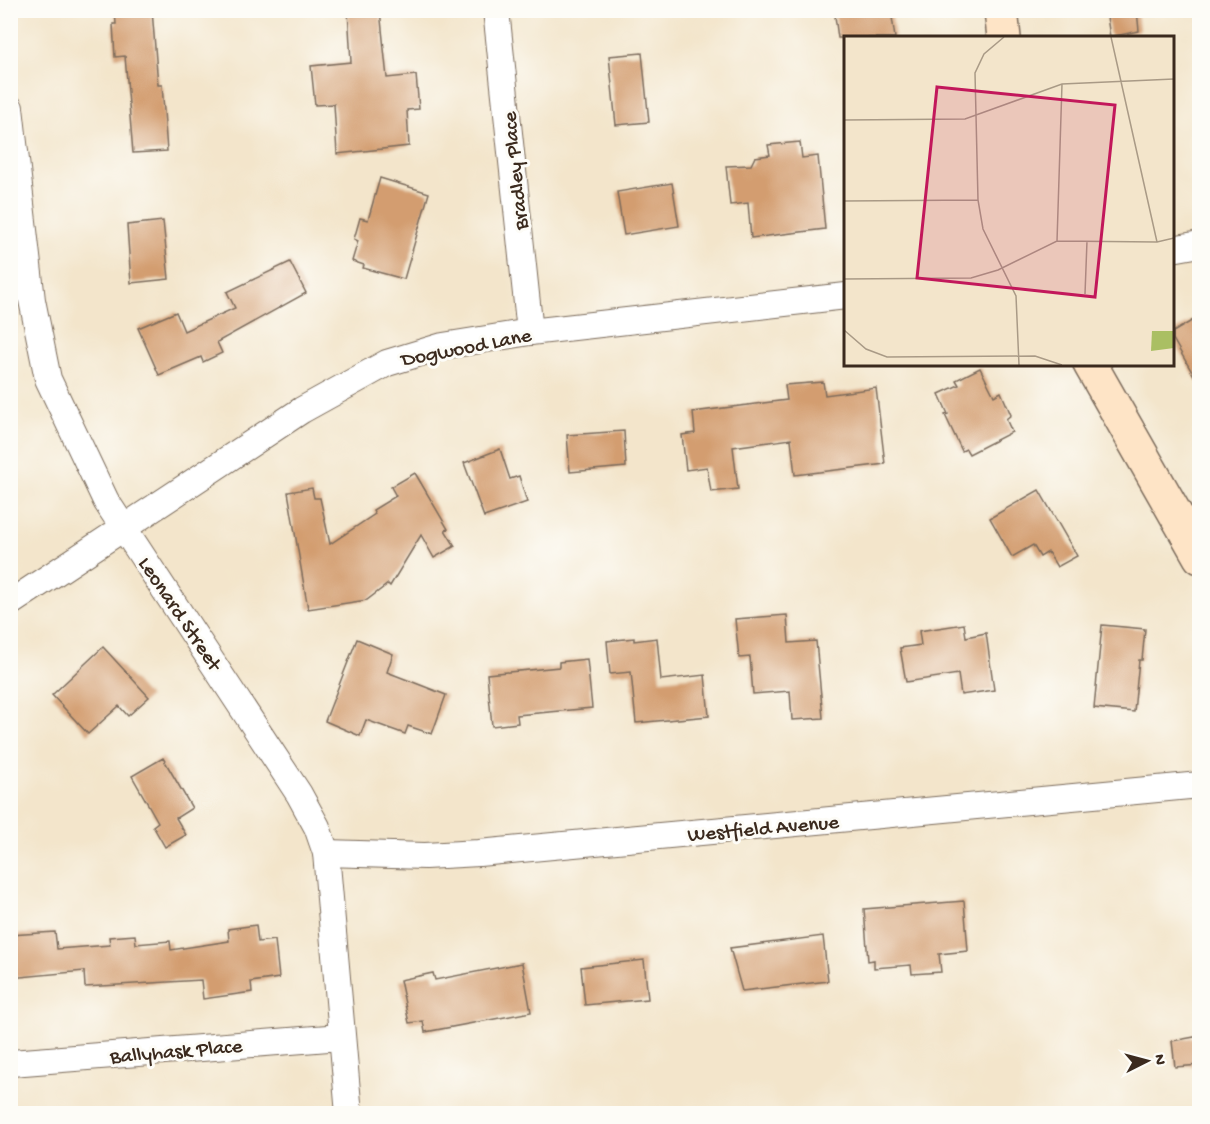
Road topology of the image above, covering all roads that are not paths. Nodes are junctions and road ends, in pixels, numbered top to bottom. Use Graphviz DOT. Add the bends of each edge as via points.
graph roads {
  1 [pos="496,10"];
  2 [pos="1001,10"];
  3 [pos="1004,36"];
  4 [pos="10,108"];
  5 [pos="1200,244"];
  6 [pos="1174,249"];
  7 [pos="844,296"];
  8 [pos="530,332"];
  9 [pos="1091,366"];
  10 [pos="124,528"];
  11 [pos="1200,557"];
  12 [pos="10,603"];
  13 [pos="1200,785"];
  14 [pos="326,854"];
  15 [pos="341,1037"];
  16 [pos="11,1063"];
  17 [pos="349,1113"];
  1 -- 8 [label="street, Bradley Place"];
  2 -- 3 [label="street"];
  4 -- 10 [label="street, Leonard Street" via="32,300 48,379 106,501"];
  5 -- 6 [label="street"];
  7 -- 8 [label="street, Dogwood Lane"];
  8 -- 10 [label="street, Dogwood Lane" via="443,346 387,363 303,410"];
  9 -- 11 [label="street"];
  10 -- 12 [label="street, Dogwood Lane"];
  10 -- 14 [label="street, Leonard Street" via="299,794 317,826"];
  13 -- 14 [label="street, Westfield Avenue" via="479,853"];
  14 -- 15 [label="street, Leonard Street" via="335,927"];
  15 -- 16 [label="street, Ballyhask Place"];
  15 -- 17 [label="street, Leonard Street"];
}
